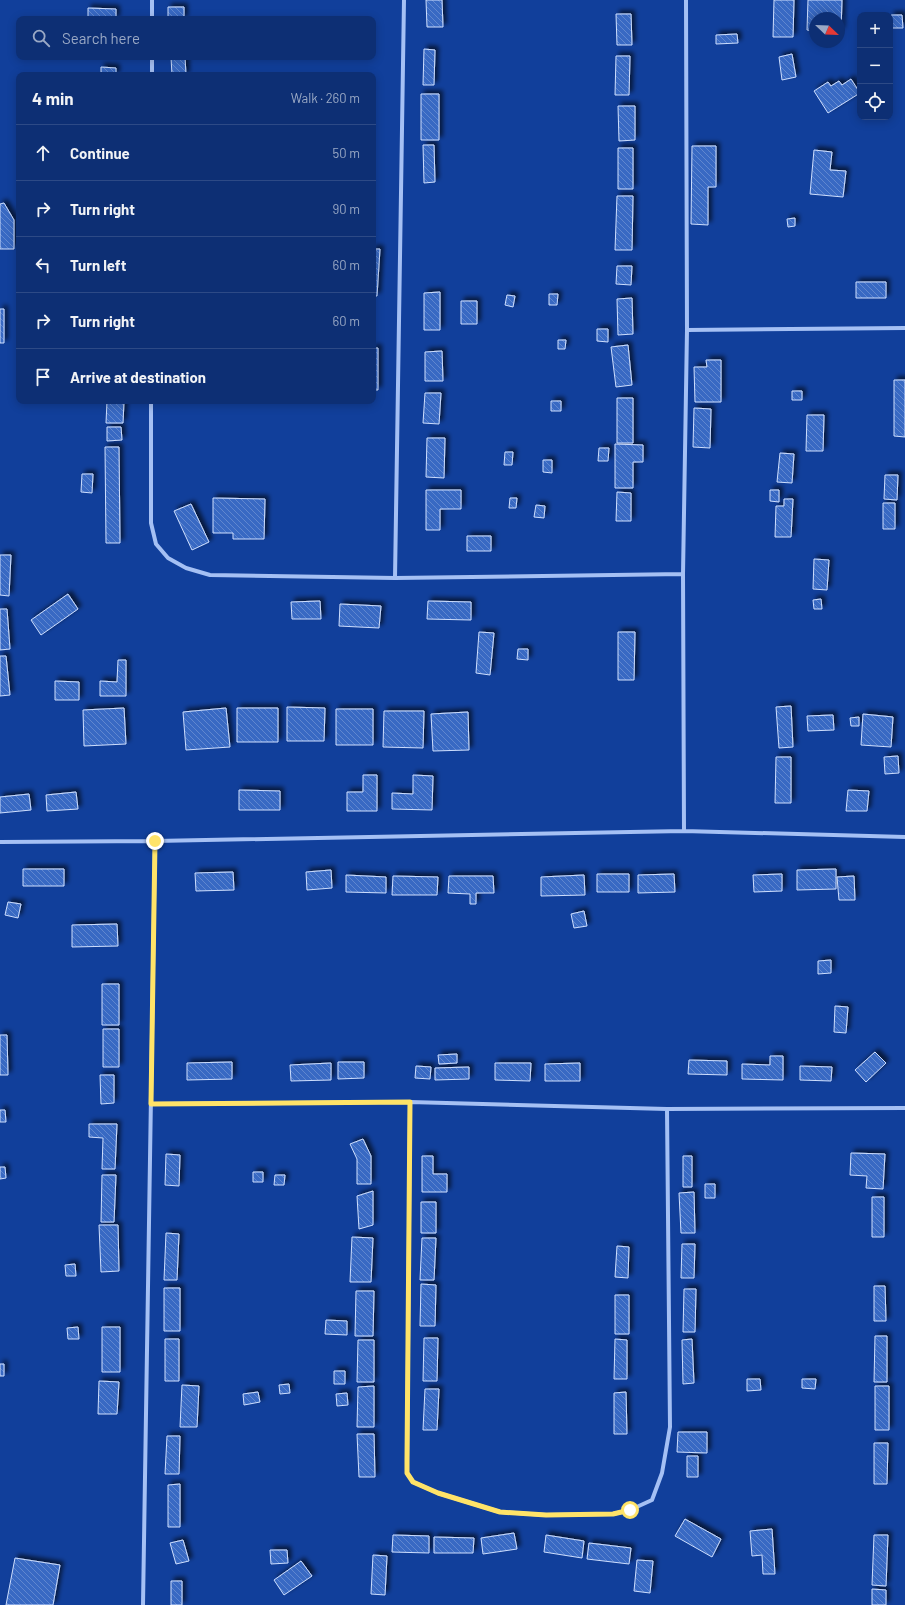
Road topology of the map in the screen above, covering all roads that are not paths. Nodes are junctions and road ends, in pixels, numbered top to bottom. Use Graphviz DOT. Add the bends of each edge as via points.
graph roads {
  1 [pos="152,0"];
  2 [pos="404,0"];
  3 [pos="686,0"];
  4 [pos="152,16"];
  5 [pos="152,60"];
  6 [pos="152,72"];
  7 [pos="905,328"];
  8 [pos="687,330"];
  9 [pos="151,404"];
  10 [pos="683,574"];
  11 [pos="395,578"];
  12 [pos="684,831"];
  13 [pos="905,837"];
  14 [pos="155,841"];
  15 [pos="0,842"];
  16 [pos="410,1102"];
  17 [pos="151,1104"];
  18 [pos="905,1108"];
  19 [pos="667,1109"];
  20 [pos="143,1605"];
  1 -- 4 [label="street"];
  2 -- 11 [label="street"];
  3 -- 8 [label="street"];
  5 -- 6 [label="street"];
  7 -- 8 [label="street"];
  8 -- 10 [label="street"];
  9 -- 11 [label="street" via="151,523 156,544 168,558 186,568 210,574"];
  10 -- 11 [label="street"];
  10 -- 12 [label="street"];
  12 -- 13 [label="street"];
  12 -- 14 [label="street"];
  14 -- 15 [label="street"];
  14 -- 17 [label="street"];
  16 -- 17 [label="street"];
  16 -- 19 [label="street"];
  16 -- 19 [label="street" via="407,1473 413,1482 486,1508 500,1512 546,1515 613,1514 630,1510 652,1500 662,1473 670,1427"];
  17 -- 20 [label="street"];
  18 -- 19 [label="street"];
}
